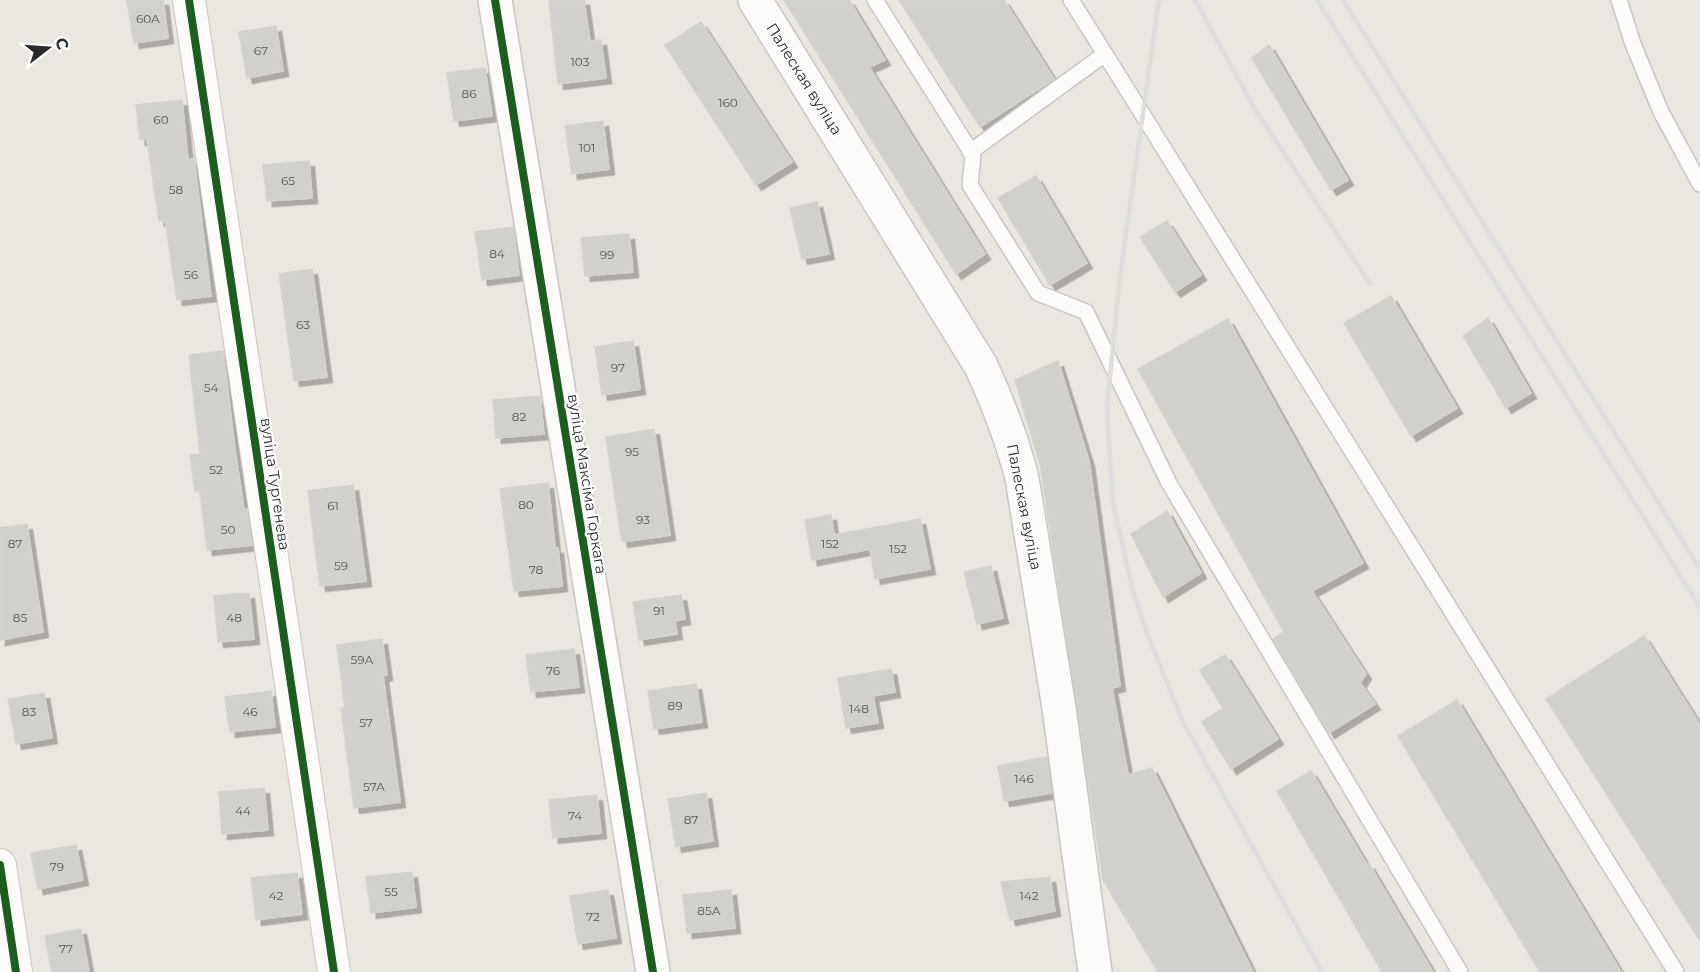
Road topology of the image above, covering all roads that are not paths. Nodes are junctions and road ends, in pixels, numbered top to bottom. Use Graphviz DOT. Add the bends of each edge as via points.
graph roads {
  1 [pos="189,0"];
  2 [pos="495,0"];
  3 [pos="755,0"];
  4 [pos="875,0"];
  5 [pos="1071,0"];
  6 [pos="1619,0"];
  7 [pos="1105,54"];
  8 [pos="970,152"];
  9 [pos="1700,184"];
  10 [pos="0,865"];
  11 [pos="16,972"];
  12 [pos="334,972"];
  13 [pos="653,972"];
  14 [pos="1095,972"];
  15 [pos="1460,972"];
  16 [pos="1676,972"];
  1 -- 12 [label="street, вуліца Тургенева"];
  2 -- 13 [label="main road, вуліца Максіма Горкага"];
  3 -- 14 [label="main road, Палеская вуліца" via="981,366 1014,446 1059,708"];
  4 -- 8 [label="lane"];
  5 -- 7 [label="lane"];
  6 -- 9 [label="lane" via="1661,112"];
  7 -- 8 [label="lane"];
  7 -- 16 [label="lane"];
  8 -- 15 [label="lane" via="973,155 969,185 1038,293 1086,312 1169,483"];
  10 -- 11 [label="street"];
}
